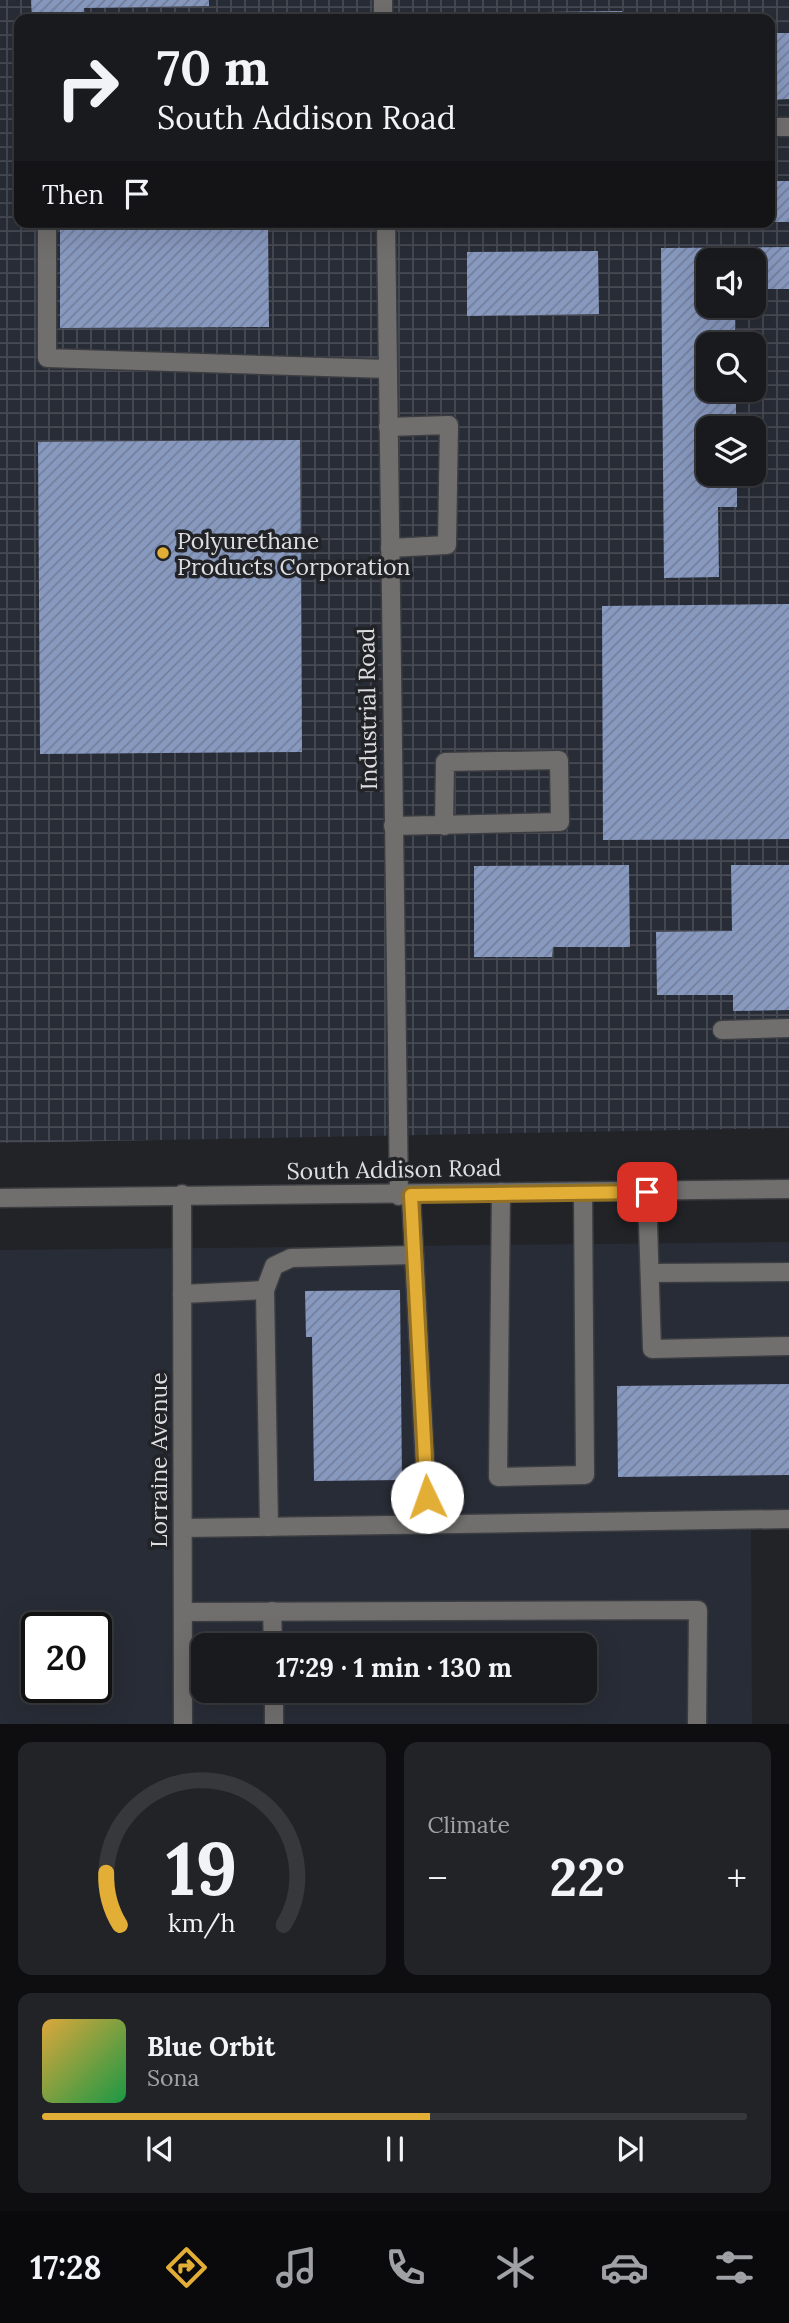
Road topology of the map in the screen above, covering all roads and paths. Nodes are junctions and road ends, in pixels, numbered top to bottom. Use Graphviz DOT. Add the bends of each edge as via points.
graph roads {
  1 [pos="47,228"];
  2 [pos="386,228"];
  3 [pos="387,369"];
  4 [pos="388,427"];
  5 [pos="390,548"];
  6 [pos="393,826"];
  7 [pos="444,826"];
  8 [pos="789,1028"];
  9 [pos="722,1030"];
  10 [pos="789,1189"];
  11 [pos="501,1192"];
  12 [pos="647,1192"];
  13 [pos="583,1193"];
  14 [pos="182,1195"];
  15 [pos="405,1196"];
  16 [pos="0,1198"];
  17 [pos="414,1255"];
  18 [pos="789,1272"];
  19 [pos="650,1273"];
  20 [pos="265,1290"];
  21 [pos="182,1294"];
  22 [pos="789,1346"];
  23 [pos="789,1519"];
  24 [pos="428,1524"];
  25 [pos="269,1527"];
  26 [pos="183,1528"];
  27 [pos="183,1612"];
  28 [pos="272,1612"];
  29 [pos="273,1633"];
  30 [pos="274,1703"];
  31 [pos="183,1724"];
  32 [pos="274,1724"];
  33 [pos="697,1724"];
  1 -- 3 [label="street" via="47,358"];
  2 -- 3 [label="street, Industrial Road"];
  3 -- 4 [label="street, Industrial Road"];
  4 -- 5 [label="street, Industrial Road"];
  4 -- 5 [label="street" via="449,425 447,545"];
  5 -- 6 [label="street, Industrial Road"];
  6 -- 7 [label="street"];
  6 -- 15 [label="street, Industrial Road"];
  7 -- 7 [label="street" via="560,822 559,760 445,762"];
  8 -- 9 [label="street"];
  10 -- 12 [label="street, South Addison Road"];
  11 -- 13 [label="street, South Addison Road"];
  11 -- 13 [label="street" via="498,1477 585,1475"];
  11 -- 15 [label="street, South Addison Road"];
  12 -- 13 [label="street, South Addison Road"];
  12 -- 19 [label="street"];
  14 -- 15 [label="street, South Addison Road"];
  14 -- 16 [label="street, South Addison Road"];
  14 -- 21 [label="street, Lorraine Avenue"];
  15 -- 17 [label="street, Industrial Road"];
  17 -- 20 [label="street" via="291,1258 274,1266"];
  17 -- 24 [label="street, Industrial Road"];
  18 -- 19 [label="street"];
  19 -- 22 [label="street" via="652,1349"];
  20 -- 21 [label="street"];
  20 -- 25 [label="street"];
  21 -- 26 [label="street, Lorraine Avenue"];
  23 -- 24 [label="street"];
  24 -- 25 [label="street"];
  25 -- 26 [label="street"];
  26 -- 27 [label="street, Lorraine Avenue"];
  27 -- 28 [label="street"];
  27 -- 31 [label="street, Lorraine Avenue"];
  28 -- 29 [label="street"];
  28 -- 33 [label="street" via="698,1610"];
  30 -- 32 [label="street"];
}
